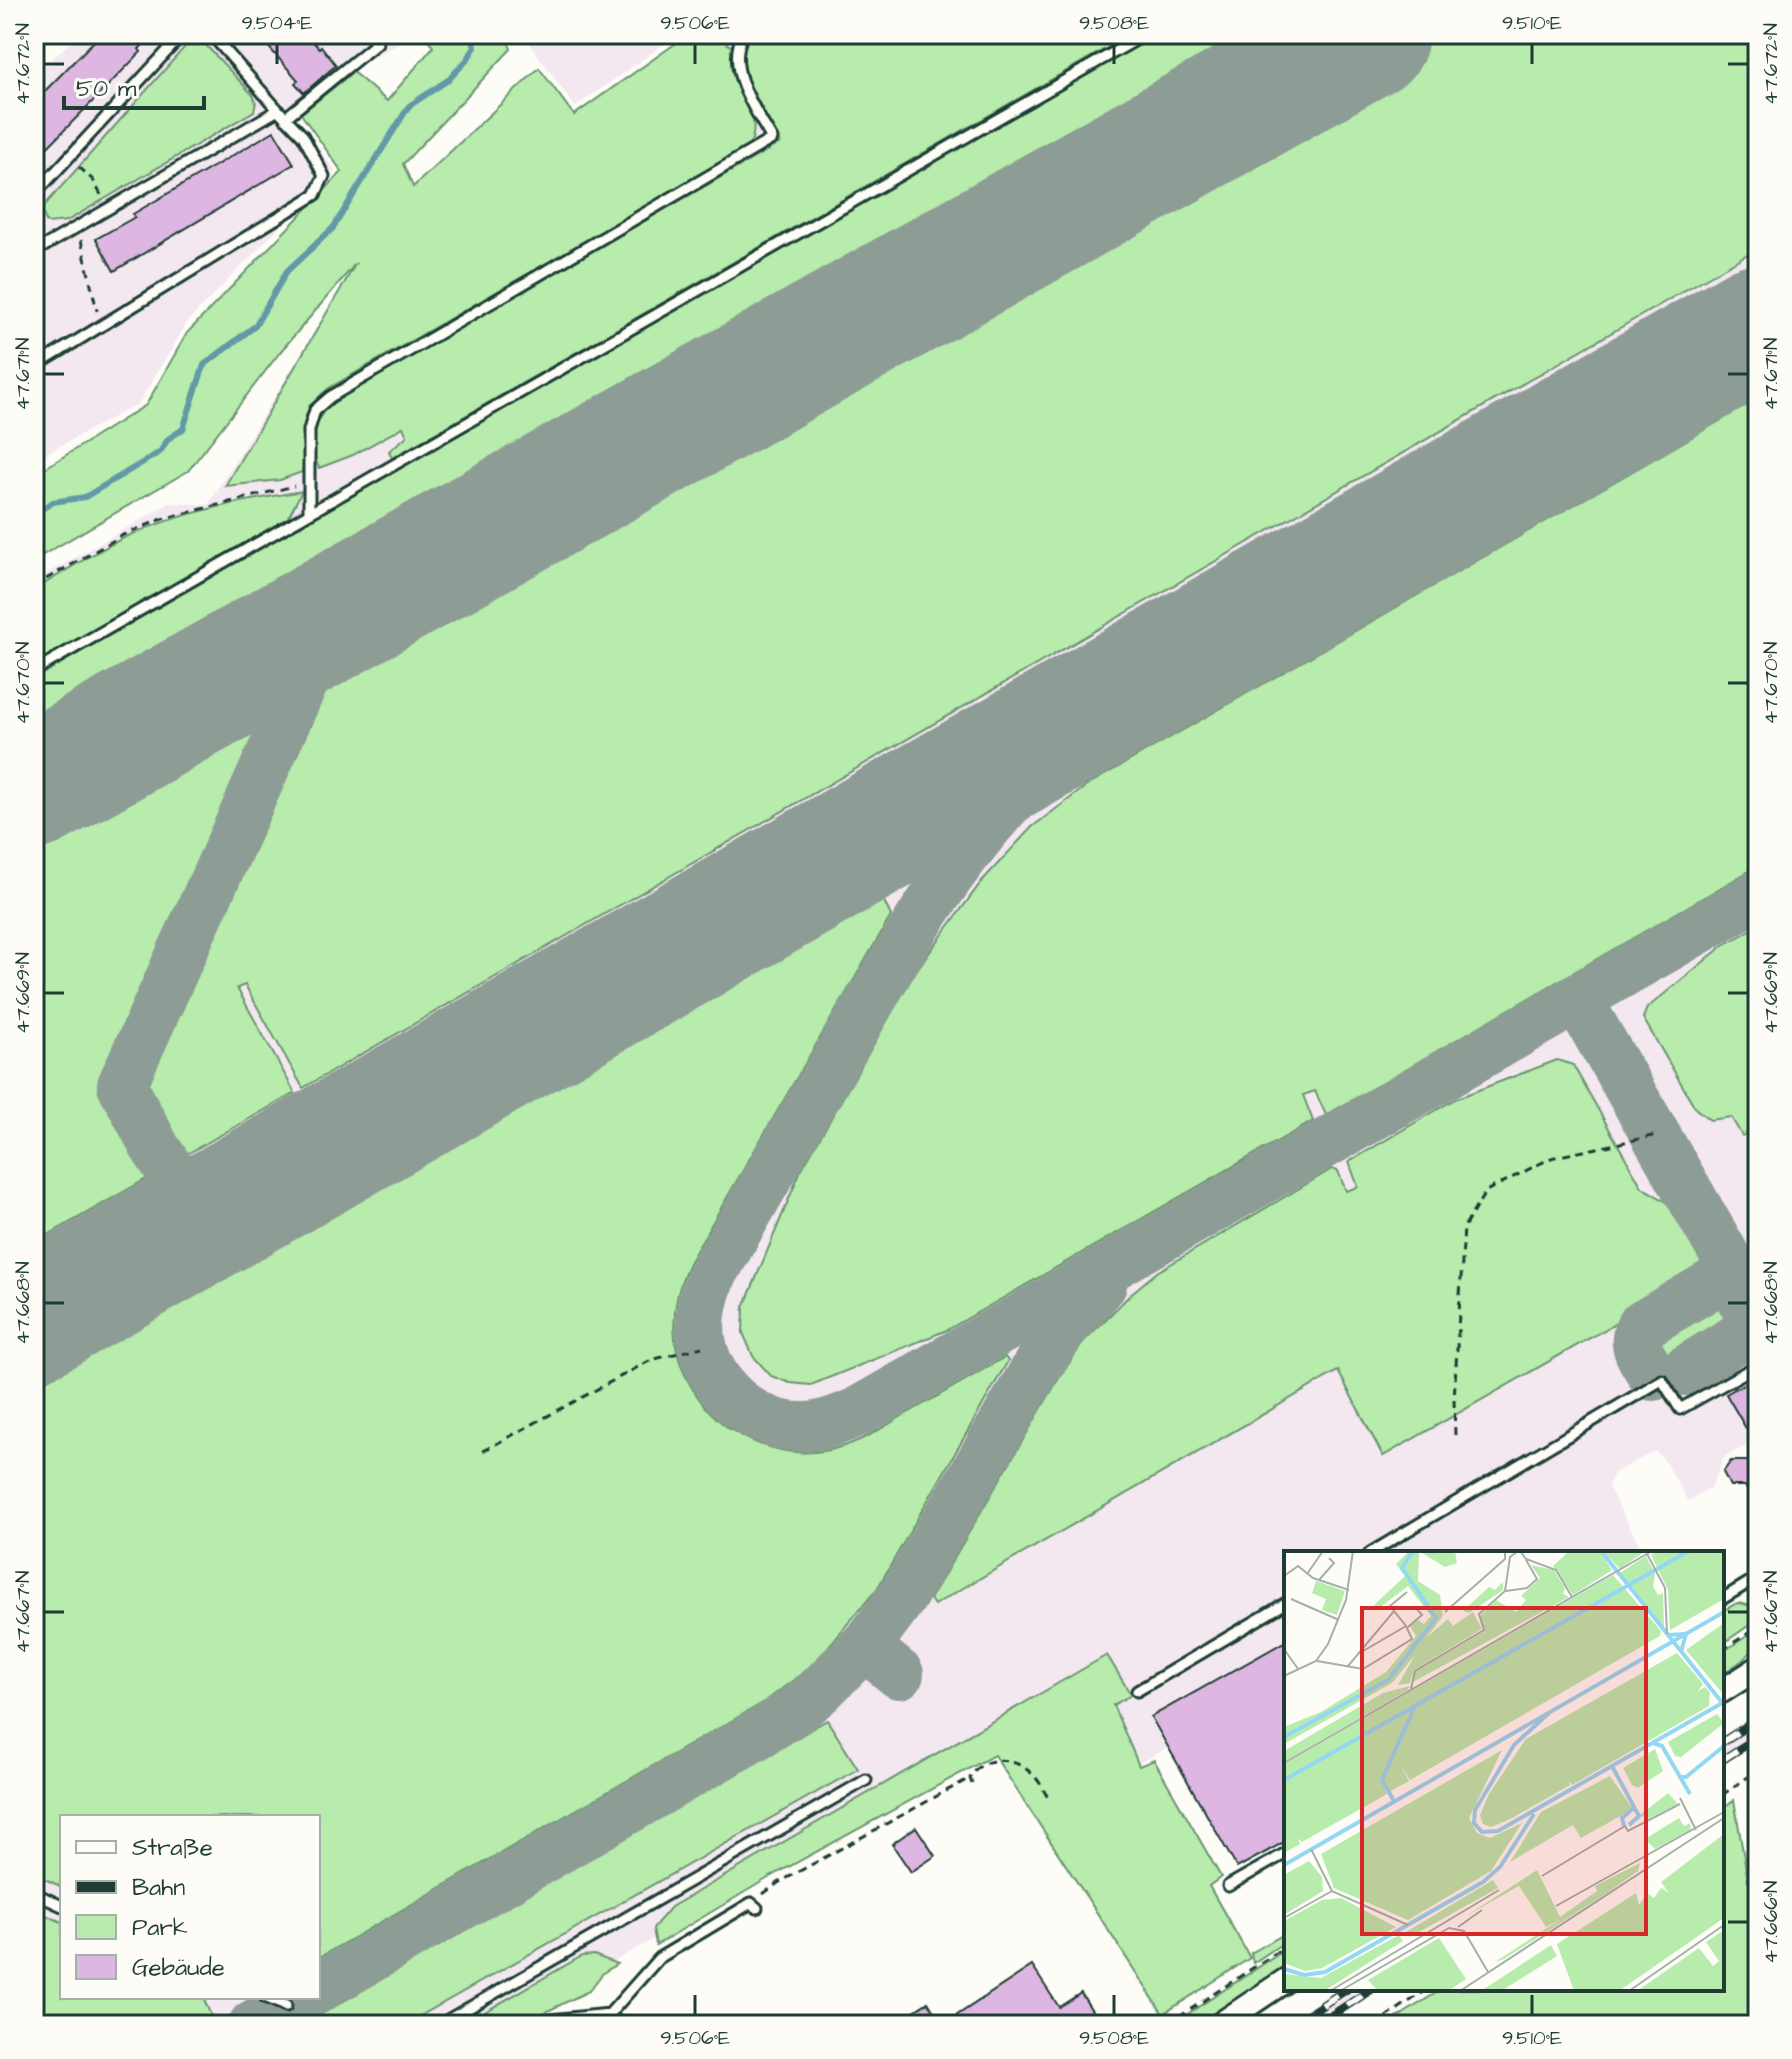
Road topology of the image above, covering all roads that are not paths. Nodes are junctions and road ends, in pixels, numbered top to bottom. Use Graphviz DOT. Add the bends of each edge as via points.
graph roads {
  1 [pos="183,34"];
  2 [pos="211,34"];
  3 [pos="369,34"];
  4 [pos="743,34"];
  5 [pos="1146,34"];
  6 [pos="282,114"];
  7 [pos="34,195"];
  8 [pos="34,252"];
  9 [pos="34,367"];
  10 [pos="309,512"];
  11 [pos="34,671"];
  12 [pos="1758,1365"];
  13 [pos="1373,1551"];
  14 [pos="1757,1581"];
  15 [pos="1724,1598"];
  16 [pos="1284,1604"];
  17 [pos="1758,1668"];
  18 [pos="1724,1690"];
  19 [pos="1137,1691"];
  20 [pos="866,1780"];
  21 [pos="1284,1854"];
  22 [pos="1228,1886"];
  23 [pos="34,1893"];
  24 [pos="60,1905"];
  25 [pos="754,1905"];
  26 [pos="1284,1981"];
  27 [pos="270,1999"];
  28 [pos="286,2006"];
  29 [pos="610,2022"];
  30 [pos="439,2025"];
  31 [pos="545,2025"];
  32 [pos="1219,2025"];
  1 -- 7 [label="lane"];
  2 -- 6 [label="lane"];
  3 -- 6 [label="lane" via="377,43"];
  4 -- 10 [label="lane" via="736,57 742,81 772,139 330,397 315,410 309,430"];
  5 -- 10 [label="lane"];
  6 -- 8 [label="lane"];
  6 -- 9 [label="lane" via="303,136 324,176 315,195"];
  10 -- 11 [label="lane"];
  12 -- 13 [label="lane" via="1680,1409 1662,1380"];
  14 -- 15 [label="lane"];
  16 -- 19 [label="lane"];
  17 -- 18 [label="street"];
  20 -- 30 [label="lane"];
  21 -- 22 [label="lane"];
  23 -- 24 [label="lane"];
  25 -- 29 [label="lane" via="659,1958"];
  26 -- 32 [label="street"];
  27 -- 28 [label="lane"];
  29 -- 31 [label="street"];
}
